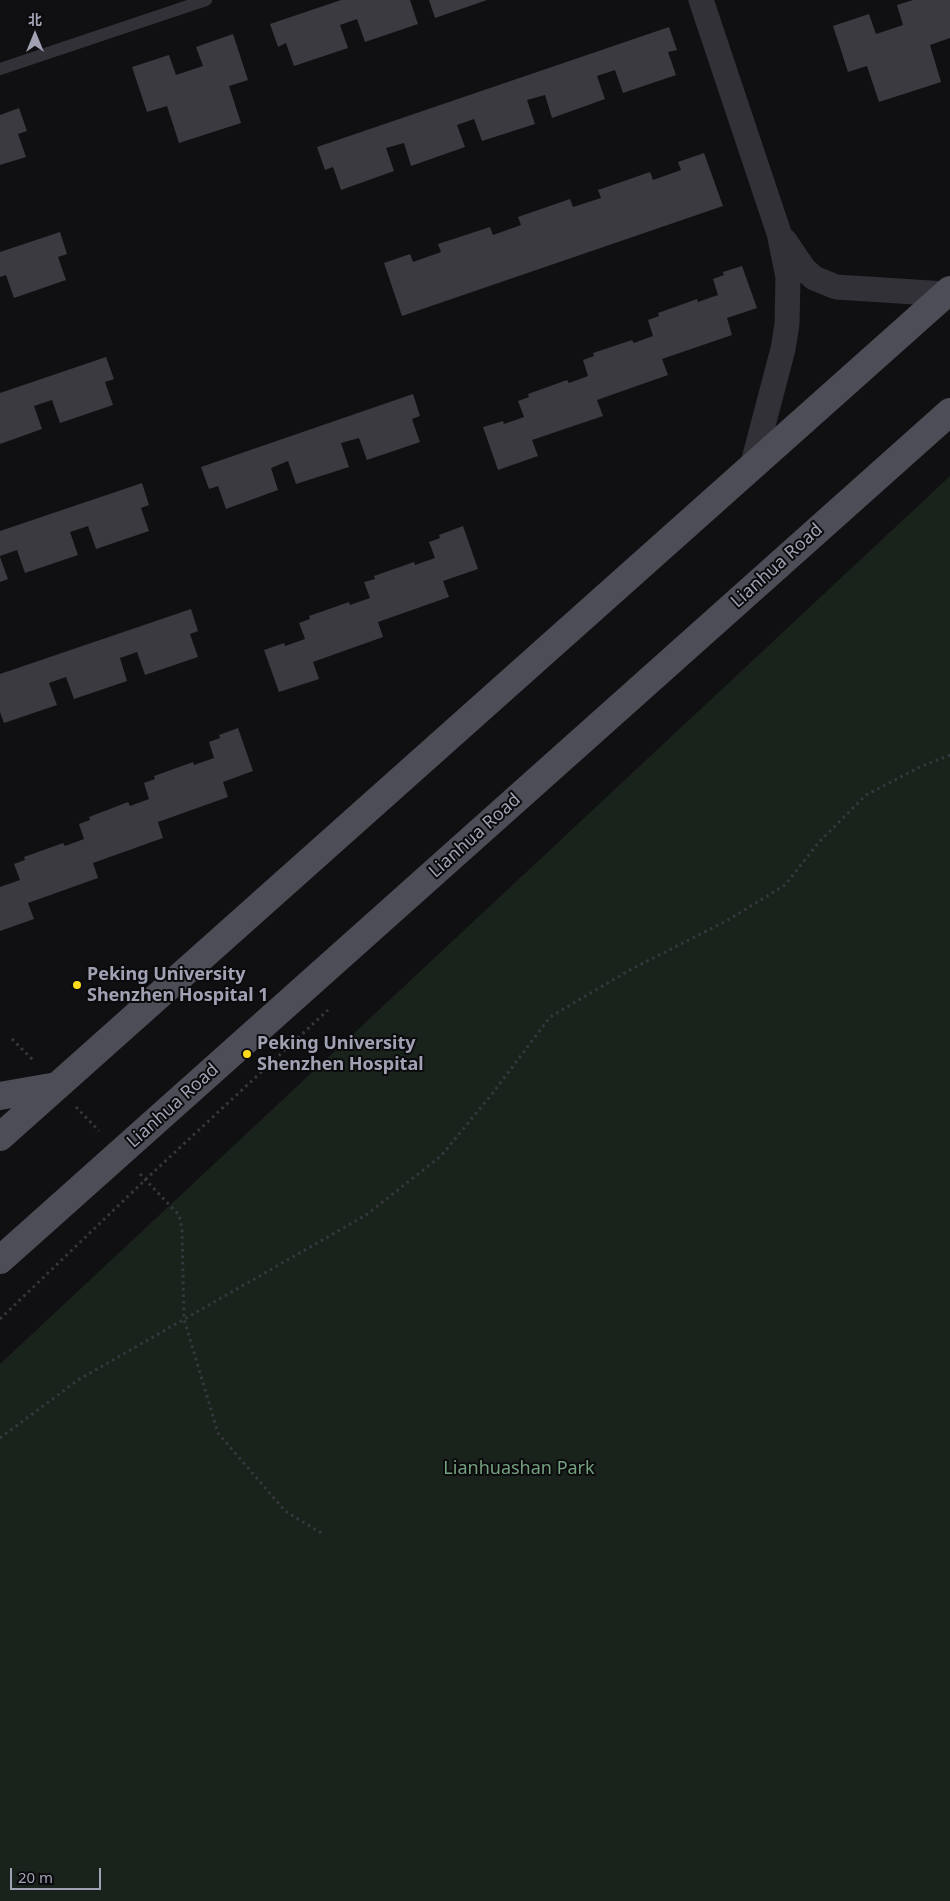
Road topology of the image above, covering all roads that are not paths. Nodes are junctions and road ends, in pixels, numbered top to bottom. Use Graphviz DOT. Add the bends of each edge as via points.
graph roads {
  1 [pos="206,0"];
  2 [pos="701,0"];
  3 [pos="0,69"];
  4 [pos="779,233"];
  5 [pos="948,292"];
  6 [pos="950,412"];
  7 [pos="752,466"];
  8 [pos="57,1086"];
  9 [pos="0,1096"];
  10 [pos="0,1137"];
  11 [pos="0,1260"];
  1 -- 3 [label="lane"];
  2 -- 4 [label="street"];
  4 -- 5 [label="street" via="804,269 814,278 836,287"];
  4 -- 7 [label="street" via="788,277 787,324"];
  5 -- 7 [label="main road"];
  6 -- 11 [label="main road, Lianhua Road"];
  7 -- 8 [label="main road"];
  8 -- 9 [label="main road"];
  8 -- 10 [label="main road"];
}
